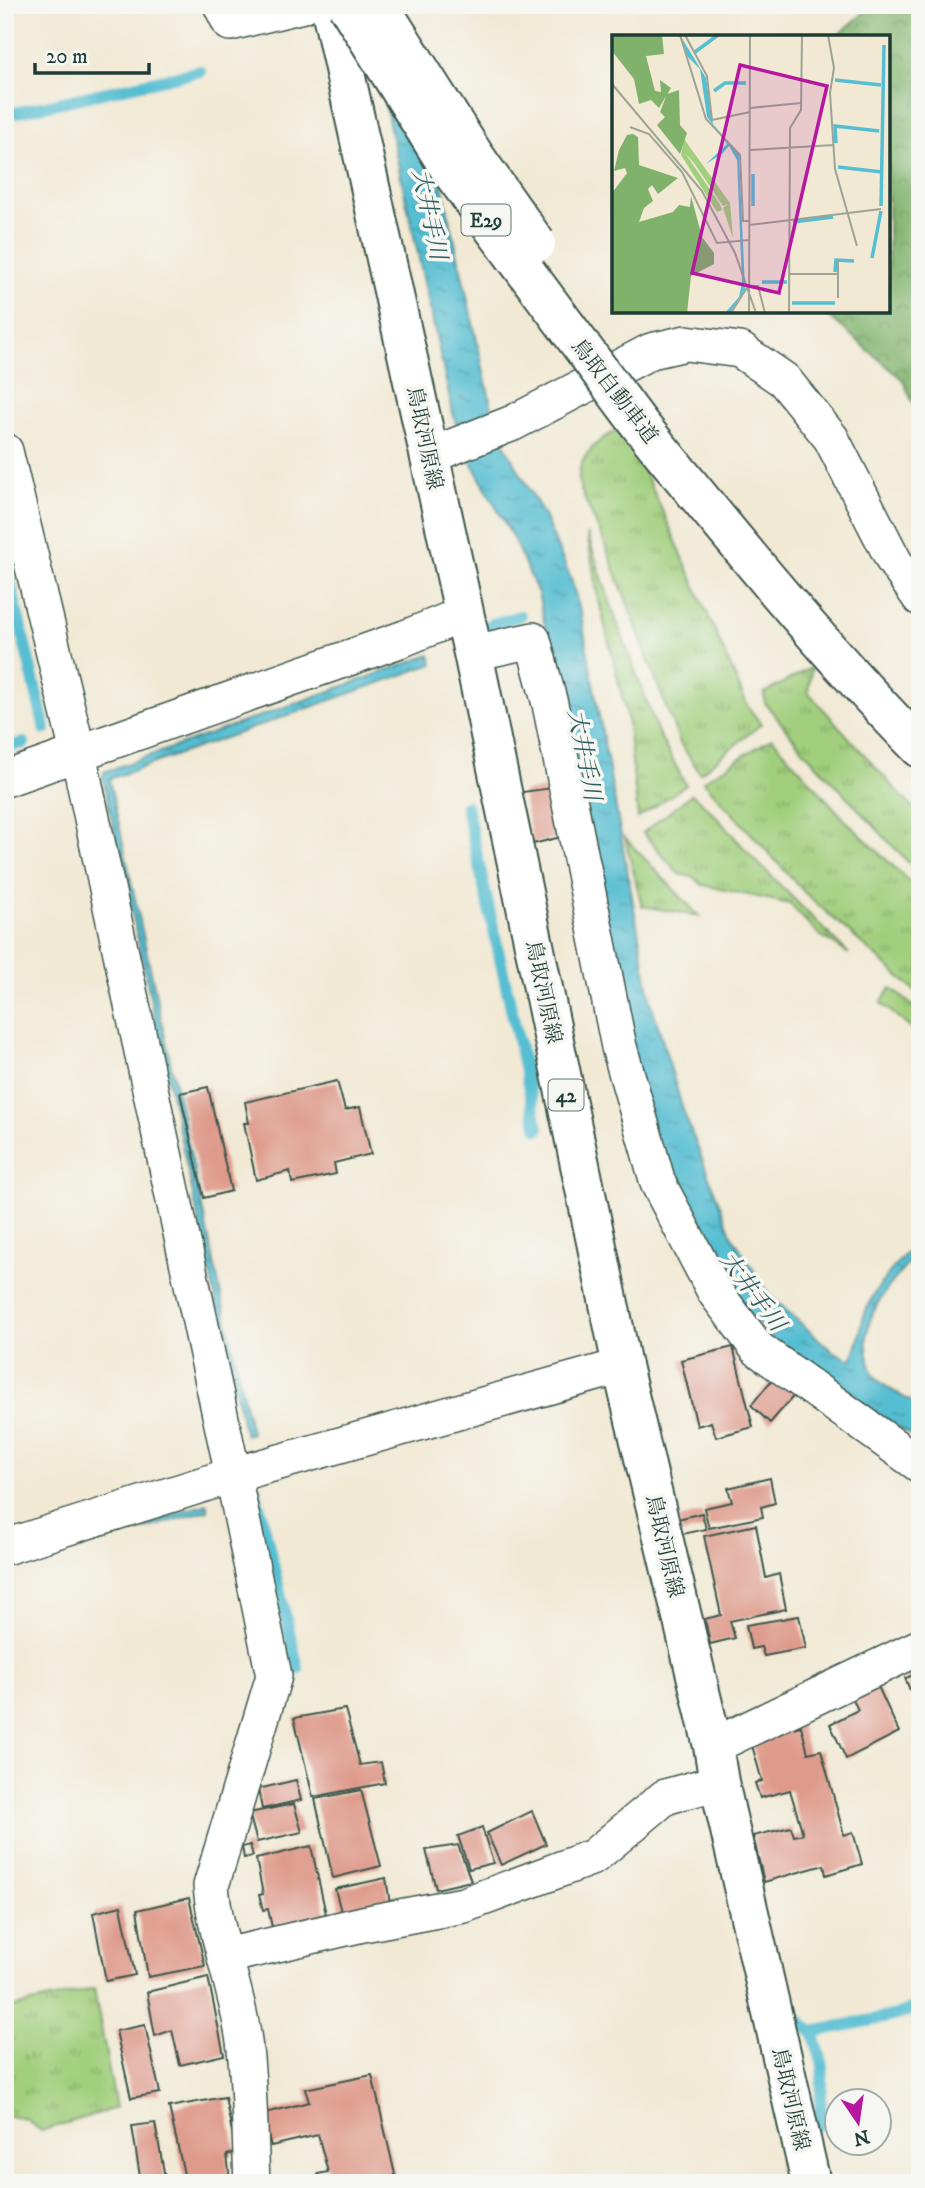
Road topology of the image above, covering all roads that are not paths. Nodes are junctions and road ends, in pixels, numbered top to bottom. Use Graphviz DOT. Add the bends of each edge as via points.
graph roads {
  1 [pos="220,5"];
  2 [pos="303,5"];
  3 [pos="330,5"];
  4 [pos="348,5"];
  5 [pos="379,5"];
  6 [pos="648,418"];
  7 [pos="5,451"];
  8 [pos="442,452"];
  9 [pos="920,598"];
  10 [pos="464,614"];
  11 [pos="473,653"];
  12 [pos="920,711"];
  13 [pos="920,748"];
  14 [pos="78,753"];
  15 [pos="5,779"];
  16 [pos="622,1366"];
  17 [pos="920,1465"];
  18 [pos="233,1475"];
  19 [pos="5,1547"];
  20 [pos="920,1647"];
  21 [pos="716,1764"];
  22 [pos="226,1956"];
  23 [pos="252,2183"];
  24 [pos="811,2183"];
  1 -- 2 [label="street" via="230,23"];
  3 -- 8 [label="main road, 鳥取河原線 / 42"];
  4 -- 6 [label="main road, 鳥取自動車道 / E29, bridge" via="451,171"];
  5 -- 6 [label="main road, 鳥取自動車道 / E29, bridge"];
  6 -- 12 [label="main road, 鳥取自動車道 / E29"];
  6 -- 13 [label="main road, 鳥取自動車道 / E29" via="743,551"];
  7 -- 14 [label="street"];
  8 -- 9 [label="street" via="513,423 650,351 686,342 740,350 784,380 831,438 894,561"];
  8 -- 10 [label="main road, 鳥取河原線 / 42"];
  10 -- 11 [label="main road, 鳥取河原線 / 42"];
  10 -- 14 [label="street"];
  11 -- 16 [label="main road, 鳥取河原線 / 42"];
  11 -- 17 [label="street" via="533,640 619,1048 658,1183 715,1292 758,1349"];
  14 -- 15 [label="street"];
  14 -- 18 [label="street"];
  16 -- 18 [label="street"];
  16 -- 21 [label="main road, 鳥取河原線 / 42"];
  18 -- 19 [label="street"];
  18 -- 22 [label="street" via="274,1676 211,1886"];
  20 -- 21 [label="street"];
  21 -- 22 [label="street" via="665,1797 593,1857 464,1905"];
  21 -- 24 [label="main road, 鳥取河原線 / 42"];
  22 -- 23 [label="street" via="245,2048"];
}
